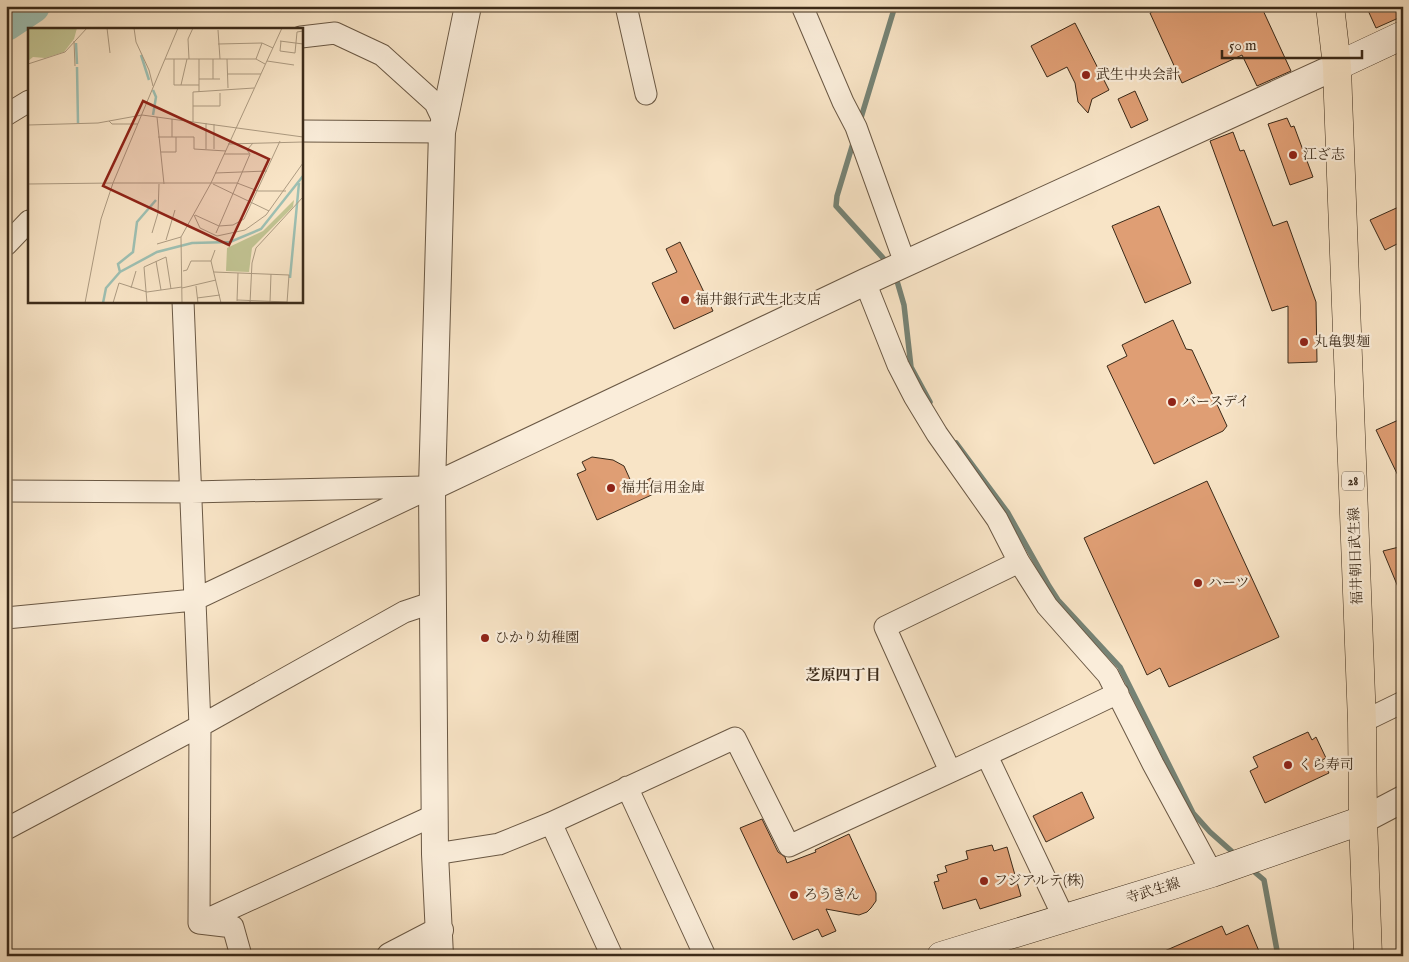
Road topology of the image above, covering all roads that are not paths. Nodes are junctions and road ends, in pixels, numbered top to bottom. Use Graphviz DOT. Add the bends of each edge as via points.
graph roads {
  1 [pos="468,6"];
  2 [pos="626,6"];
  3 [pos="802,6"];
  4 [pos="1330,6"];
  5 [pos="1403,35"];
  6 [pos="302,37"];
  7 [pos="1337,66"];
  8 [pos="646,94"];
  9 [pos="28,102"];
  10 [pos="6,115"];
  11 [pos="443,128"];
  12 [pos="302,131"];
  13 [pos="28,222"];
  14 [pos="6,245"];
  15 [pos="905,263"];
  16 [pos="865,282"];
  17 [pos="183,302"];
  18 [pos="432,487"];
  19 [pos="6,491"];
  20 [pos="191,492"];
  21 [pos="1019,562"];
  22 [pos="194,600"];
  23 [pos="434,602"];
  24 [pos="6,618"];
  25 [pos="1118,694"];
  26 [pos="1403,702"];
  27 [pos="1362,722"];
  28 [pos="200,726"];
  29 [pos="988,756"];
  30 [pos="950,771"];
  31 [pos="627,787"];
  32 [pos="1403,799"];
  33 [pos="435,815"];
  34 [pos="1363,820"];
  35 [pos="551,823"];
  36 [pos="6,829"];
  37 [pos="435,854"];
  38 [pos="1212,873"];
  39 [pos="1064,918"];
  40 [pos="199,923"];
  41 [pos="440,930"];
  42 [pos="240,956"];
  43 [pos="390,956"];
  44 [pos="440,956"];
  45 [pos="612,956"];
  46 [pos="706,956"];
  47 [pos="941,956"];
  48 [pos="1368,956"];
  1 -- 11 [label="street"];
  2 -- 8 [label="street"];
  3 -- 15 [label="street" via="856,127"];
  4 -- 7 [label="main road, 福井朝日武生線 / 28"];
  5 -- 7 [label="main road"];
  6 -- 11 [label="street" via="335,33 382,55 435,103"];
  7 -- 15 [label="street"];
  7 -- 27 [label="main road, 福井朝日武生線 / 28"];
  9 -- 10 [label="street"];
  11 -- 12 [label="street"];
  11 -- 18 [label="street"];
  13 -- 14 [label="street"];
  15 -- 16 [label="street"];
  16 -- 18 [label="street"];
  16 -- 21 [label="street" via="914,396 997,519"];
  17 -- 20 [label="street"];
  18 -- 20 [label="street"];
  18 -- 22 [label="street"];
  18 -- 23 [label="street"];
  19 -- 20 [label="street"];
  20 -- 22 [label="street"];
  21 -- 25 [label="street" via="1047,606 1108,675"];
  21 -- 30 [label="street" via="885,627"];
  22 -- 24 [label="street"];
  22 -- 28 [label="street"];
  23 -- 28 [label="street" via="404,612"];
  23 -- 33 [label="street"];
  25 -- 29 [label="street"];
  25 -- 38 [label="street"];
  26 -- 27 [label="street"];
  27 -- 34 [label="main road, 福井朝日武生線 / 28"];
  28 -- 36 [label="street"];
  28 -- 40 [label="street"];
  29 -- 30 [label="street"];
  29 -- 39 [label="street"];
  30 -- 31 [label="street" via="789,846 735,738"];
  31 -- 35 [label="street"];
  31 -- 46 [label="street"];
  32 -- 34 [label="street"];
  33 -- 37 [label="street"];
  33 -- 40 [label="street"];
  34 -- 38 [label="main road, 寺武生線"];
  34 -- 48 [label="main road, 福井朝日武生線 / 28"];
  35 -- 37 [label="street" via="499,844"];
  35 -- 45 [label="street"];
  37 -- 41 [label="street"];
  38 -- 39 [label="main road, 寺武生線"];
  39 -- 47 [label="main road, 寺武生線"];
  40 -- 42 [label="street" via="234,927"];
  41 -- 43 [label="street"];
  41 -- 44 [label="street"];
}
